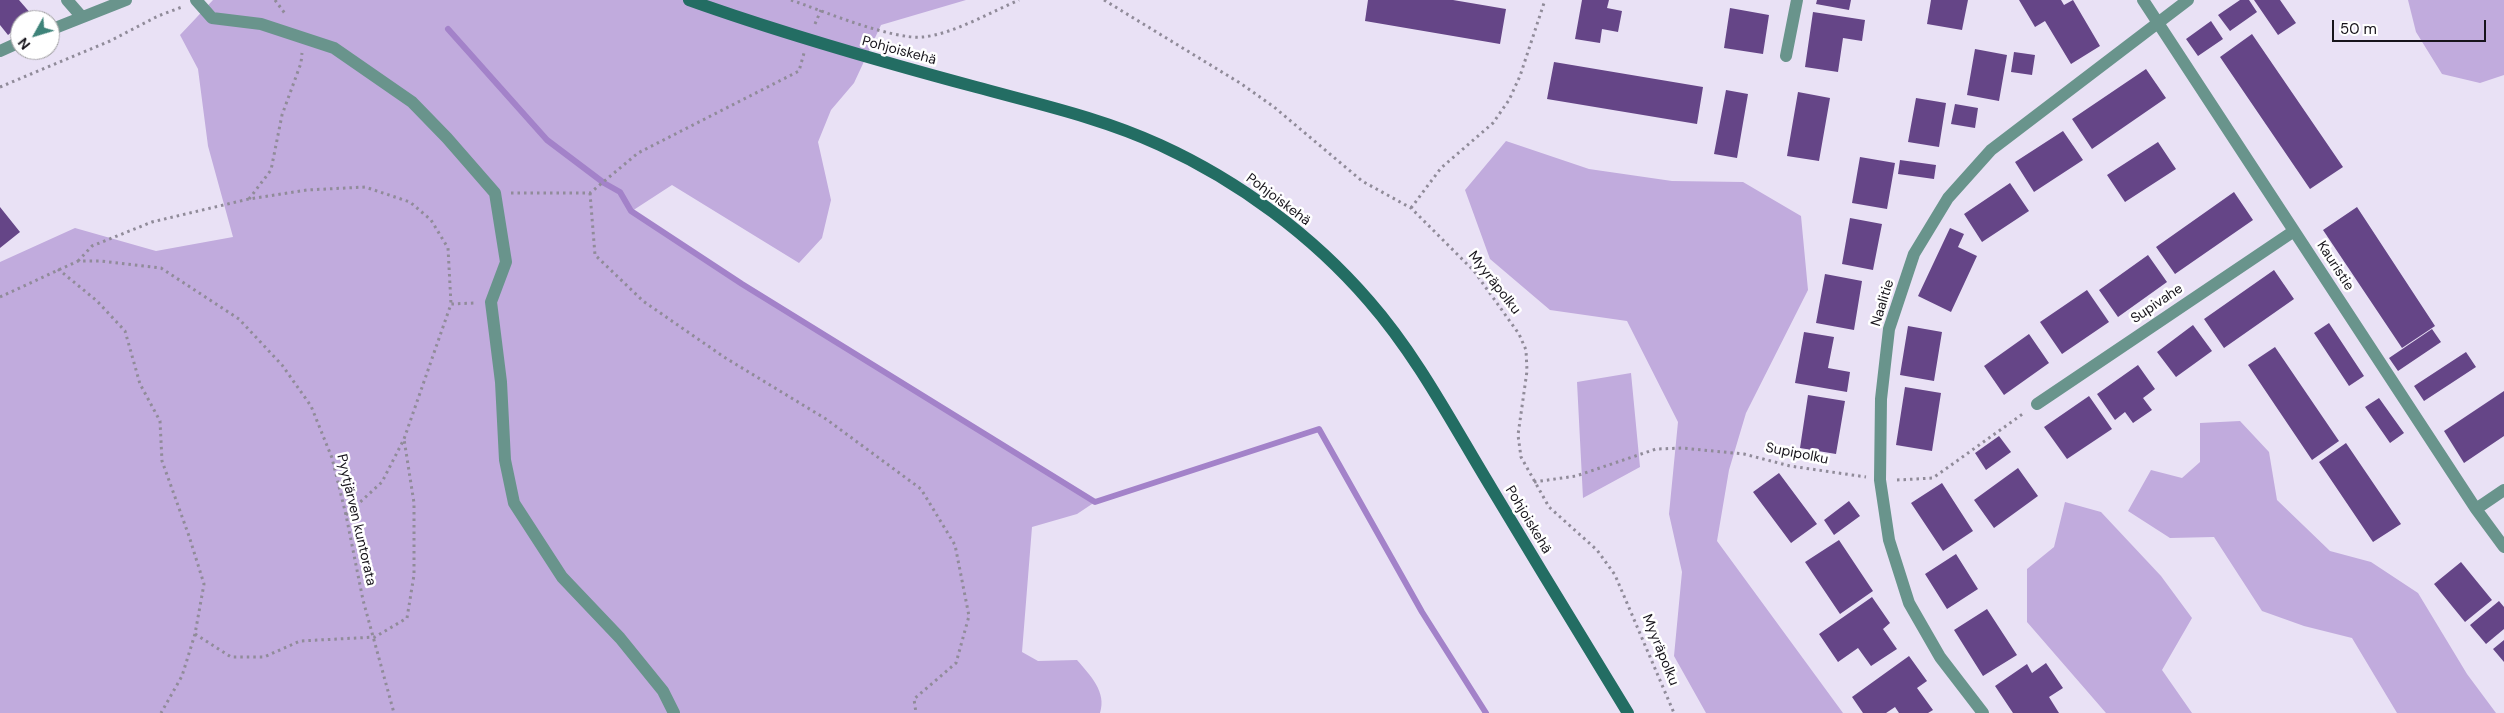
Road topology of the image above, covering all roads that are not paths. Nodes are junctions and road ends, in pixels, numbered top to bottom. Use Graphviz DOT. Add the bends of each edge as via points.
graph roads {
  1 [pos="67,0"];
  2 [pos="126,0"];
  3 [pos="689,0"];
  4 [pos="1797,0"];
  5 [pos="2143,0"];
  6 [pos="2188,0"];
  7 [pos="190,3"];
  8 [pos="82,16"];
  9 [pos="2160,22"];
  10 [pos="60,26"];
  11 [pos="1786,56"];
  12 [pos="2294,231"];
  13 [pos="2037,404"];
  14 [pos="2504,490"];
  15 [pos="2476,509"];
  16 [pos="2504,547"];
  17 [pos="674,713"];
  18 [pos="1628,713"];
  19 [pos="1983,713"];
  1 -- 8 [label="street"];
  2 -- 8 [label="street"];
  3 -- 18 [label="main road, Pohjoiskehä" via="808,41 1092,120 1160,145 1229,181 1285,222 1370,301 1397,338 1436,395"];
  4 -- 11 [label="street"];
  5 -- 9 [label="street, Kauristie"];
  6 -- 9 [label="street, Naalitie"];
  7 -- 17 [label="street" via="212,18 261,24 334,48 412,102 495,193 506,262 491,302 501,382 505,460 514,503 562,577 620,638 663,691"];
  8 -- 10 [label="street"];
  9 -- 12 [label="street, Kauristie"];
  9 -- 19 [label="street, Naalitie" via="1992,150 1948,198 1914,254 1889,329 1881,399 1880,480 1889,540 1909,603 1940,657"];
  12 -- 13 [label="street, Supivahe"];
  12 -- 15 [label="street, Kauristie"];
  14 -- 15 [label="street"];
  15 -- 16 [label="street, Kauristie"];
}
